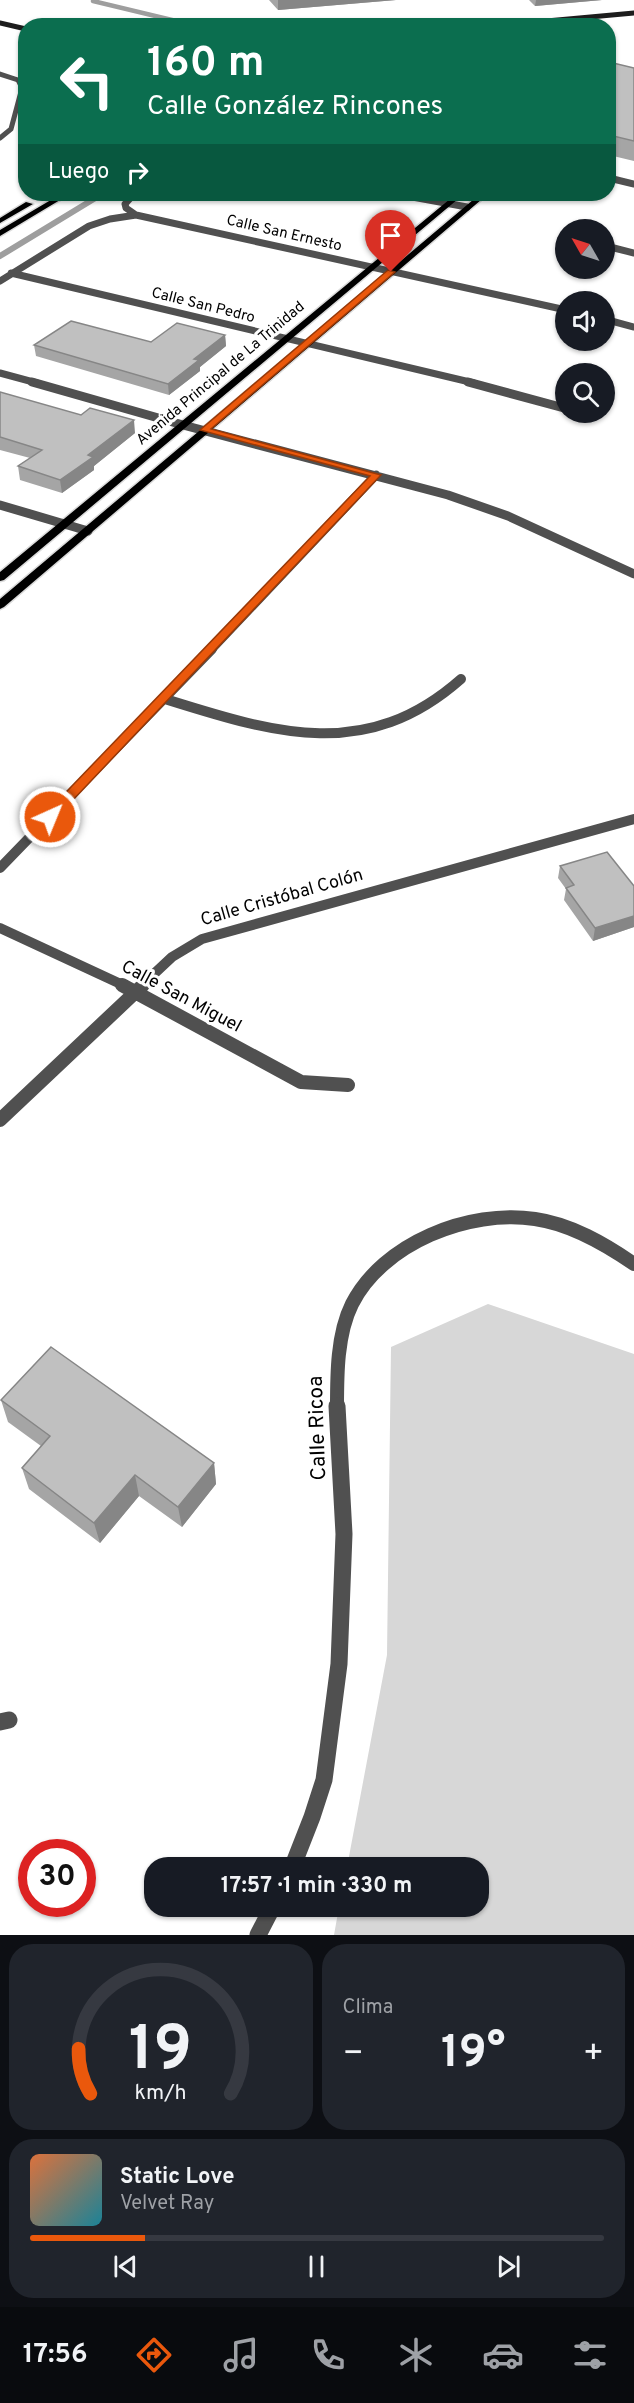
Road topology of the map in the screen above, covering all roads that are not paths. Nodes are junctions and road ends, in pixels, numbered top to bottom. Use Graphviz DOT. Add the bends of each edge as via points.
graph roads {
  1 [pos="634,13"];
  2 [pos="579,18"];
  3 [pos="0,23"];
  4 [pos="18,27"];
  5 [pos="0,74"];
  6 [pos="18,80"];
  7 [pos="18,103"];
  8 [pos="0,138"];
  9 [pos="616,180"];
  10 [pos="634,184"];
  11 [pos="34,201"];
  12 [pos="54,201"];
  13 [pos="128,201"];
  14 [pos="432,201"];
  15 [pos="451,201"];
  16 [pos="475,201"];
  17 [pos="447,204"];
  18 [pos="467,207"];
  19 [pos="136,215"];
  20 [pos="0,221"];
  21 [pos="0,234"];
  22 [pos="615,248"];
  23 [pos="634,253"];
  24 [pos="372,267"];
  25 [pos="391,272"];
  26 [pos="11,273"];
  27 [pos="0,281"];
  28 [pos="555,308"];
  29 [pos="615,322"];
  30 [pos="634,327"];
  31 [pos="286,340"];
  32 [pos="306,344"];
  33 [pos="0,373"];
  34 [pos="555,406"];
  35 [pos="183,425"];
  36 [pos="204,430"];
  37 [pos="376,475"];
  38 [pos="0,505"];
  39 [pos="64,525"];
  40 [pos="88,531"];
  41 [pos="634,574"];
  42 [pos="0,578"];
  43 [pos="0,605"];
  44 [pos="461,679"];
  45 [pos="165,699"];
  46 [pos="633,820"];
  47 [pos="0,868"];
  48 [pos="0,928"];
  49 [pos="137,992"];
  50 [pos="348,1085"];
  51 [pos="0,1120"];
  52 [pos="634,1264"];
  53 [pos="296,1857"];
  54 [pos="267,1917"];
  55 [pos="258,1935"];
  1 -- 2 [label="main road"];
  3 -- 4 [label="main road"];
  5 -- 6 [label="street"];
  7 -- 8 [label="street" via="11,129"];
  9 -- 10 [label="street"];
  11 -- 20 [label="main road"];
  12 -- 21 [label="main road"];
  13 -- 19 [label="street" via="126,208"];
  14 -- 17 [label="street"];
  15 -- 17 [label="main road, Avenida Principal de La Trinidad"];
  16 -- 18 [label="main road, Avenida Principal de La Trinidad"];
  17 -- 18 [label="street"];
  17 -- 24 [label="main road, Avenida Principal de La Trinidad"];
  18 -- 25 [label="main road, Avenida Principal de La Trinidad"];
  19 -- 24 [label="street, Calle San Ernesto"];
  19 -- 26 [label="street" via="88,226"];
  22 -- 23 [label="street"];
  24 -- 25 [label="street, Calle San Ernesto"];
  24 -- 31 [label="main road, Avenida Principal de La Trinidad"];
  25 -- 28 [label="street, Calle San Ernesto"];
  25 -- 32 [label="main road, Avenida Principal de La Trinidad"];
  26 -- 27 [label="street"];
  26 -- 31 [label="street, Calle San Pedro"];
  29 -- 30 [label="street"];
  31 -- 32 [label="street, Calle San Pedro"];
  31 -- 35 [label="main road, Avenida Principal de La Trinidad"];
  32 -- 34 [label="street, Calle San Pedro"];
  32 -- 36 [label="main road, Avenida Principal de La Trinidad"];
  33 -- 35 [label="street"];
  35 -- 36 [label="street"];
  35 -- 39 [label="main road, Avenida Principal de La Trinidad"];
  36 -- 37 [label="street"];
  36 -- 40 [label="main road, Avenida Principal de La Trinidad"];
  37 -- 41 [label="street" via="508,516"];
  37 -- 45 [label="street"];
  38 -- 39 [label="street"];
  39 -- 40 [label="street"];
  39 -- 42 [label="main road, Avenida Principal de La Trinidad"];
  40 -- 43 [label="main road, Avenida Principal de La Trinidad"];
  44 -- 45 [label="street" via="432,703 386,726 344,734 308,736 274,730"];
  45 -- 47 [label="street"];
  46 -- 49 [label="street, Calle Cristóbal Colón" via="202,939 172,957"];
  48 -- 49 [label="street, Calle San Miguel"];
  49 -- 50 [label="street, Calle San Miguel" via="301,1082"];
  49 -- 51 [label="street, Calle Cristóbal Colón"];
  52 -- 53 [label="street, Calle Ricoa" via="563,1226 508,1217 473,1222 414,1244 384,1262 363,1284 343,1333 338,1370 339,1458 345,1507 341,1653 319,1798"];
  54 -- 55 [label="street"];
}
